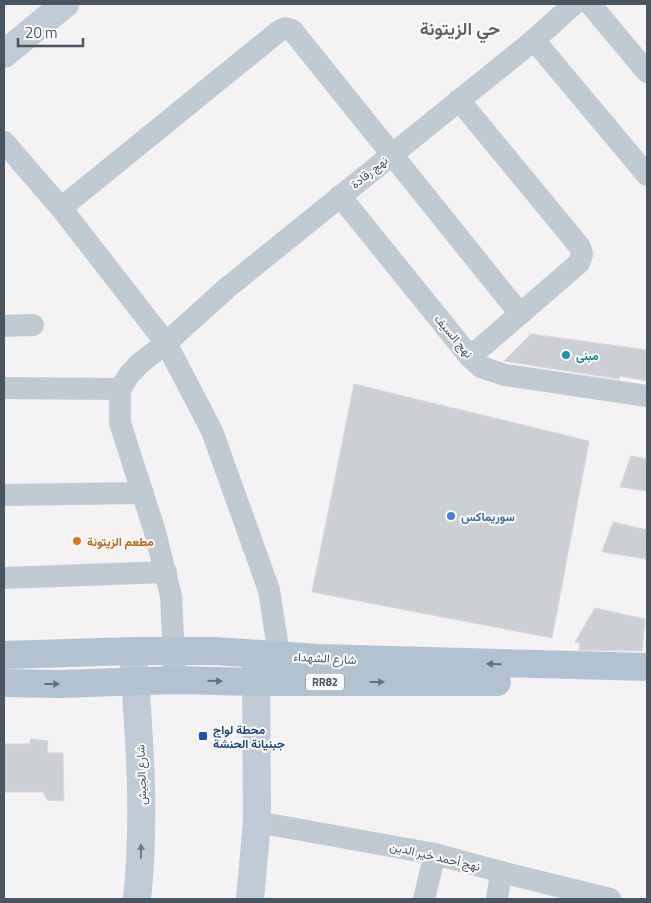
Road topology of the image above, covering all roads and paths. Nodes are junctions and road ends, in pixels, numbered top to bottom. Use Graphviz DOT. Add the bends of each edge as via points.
graph roads {
  1 [pos="65,4"];
  2 [pos="574,4"];
  3 [pos="590,4"];
  4 [pos="534,40"];
  5 [pos="4,54"];
  6 [pos="647,72"];
  7 [pos="460,100"];
  8 [pos="4,142"];
  9 [pos="392,154"];
  10 [pos="647,175"];
  11 [pos="340,196"];
  12 [pos="60,208"];
  13 [pos="520,314"];
  14 [pos="33,325"];
  15 [pos="4,326"];
  16 [pos="166,343"];
  17 [pos="470,357"];
  18 [pos="4,388"];
  19 [pos="120,390"];
  20 [pos="647,396"];
  21 [pos="143,493"];
  22 [pos="4,495"];
  23 [pos="166,572"];
  24 [pos="4,578"];
  25 [pos="133,651"];
  26 [pos="174,651"];
  27 [pos="268,654"];
  28 [pos="4,655"];
  29 [pos="647,667"];
  30 [pos="175,680"];
  31 [pos="136,682"];
  32 [pos="269,682"];
  33 [pos="4,684"];
  34 [pos="647,686"];
  35 [pos="257,822"];
  36 [pos="435,854"];
  37 [pos="501,872"];
  38 [pos="604,898"];
  39 [pos="137,899"];
  40 [pos="250,899"];
  41 [pos="424,899"];
  42 [pos="497,899"];
  1 -- 5 [label="street"];
  2 -- 4 [label="street, نهج رقادة"];
  3 -- 6 [label="street"];
  4 -- 7 [label="street, نهج رقادة"];
  4 -- 10 [label="street"];
  7 -- 9 [label="street, نهج رقادة"];
  7 -- 13 [label="street" via="580,247 582,254 579,263"];
  8 -- 12 [label="street"];
  9 -- 11 [label="street, نهج رقادة"];
  9 -- 12 [label="street" via="305,43 292,30 285,28"];
  9 -- 13 [label="street"];
  11 -- 16 [label="street, نهج رقادة" via="227,288"];
  11 -- 17 [label="street, نهج السيف"];
  12 -- 16 [label="street"];
  13 -- 17 [label="street"];
  14 -- 15 [label="street"];
  16 -- 19 [label="street, نهج رقادة" via="139,364"];
  16 -- 27 [label="street" via="212,431 269,590"];
  17 -- 20 [label="street, نهج السيف" via="481,367 504,375"];
  18 -- 19 [label="street"];
  19 -- 21 [label="street" via="120,423"];
  21 -- 22 [label="street"];
  21 -- 23 [label="street"];
  23 -- 24 [label="street"];
  23 -- 26 [label="street" via="171,596"];
  25 -- 26 [label="main road, شارع الشهداء / RR82"];
  25 -- 28 [label="main road, شارع الشهداء / RR82"];
  25 -- 31 [label="street, شارع الجيش"];
  26 -- 27 [label="main road, شارع الشهداء / RR82"];
  26 -- 30 [label="street"];
  29 -- 27 [label="main road, شارع الشهداء / RR82, one-way"];
  27 -- 32 [label="street"];
  30 -- 31 [label="main road, شارع الشهداء / RR82"];
  30 -- 32 [label="main road, شارع الشهداء / RR82, one-way"];
  33 -- 31 [label="main road, شارع الشهداء / RR82, one-way"];
  39 -- 31 [label="street, شارع الجيش, one-way" via="142,797"];
  32 -- 34 [label="main road, شارع الشهداء / RR82, one-way" via="577,682"];
  32 -- 35 [label="street"];
  35 -- 36 [label="street, نهج أحمد خير الدين"];
  35 -- 40 [label="street"];
  36 -- 37 [label="street, نهج أحمد خير الدين"];
  36 -- 41 [label="street"];
  37 -- 38 [label="street, نهج أحمد خير الدين"];
  37 -- 42 [label="street"];
}
